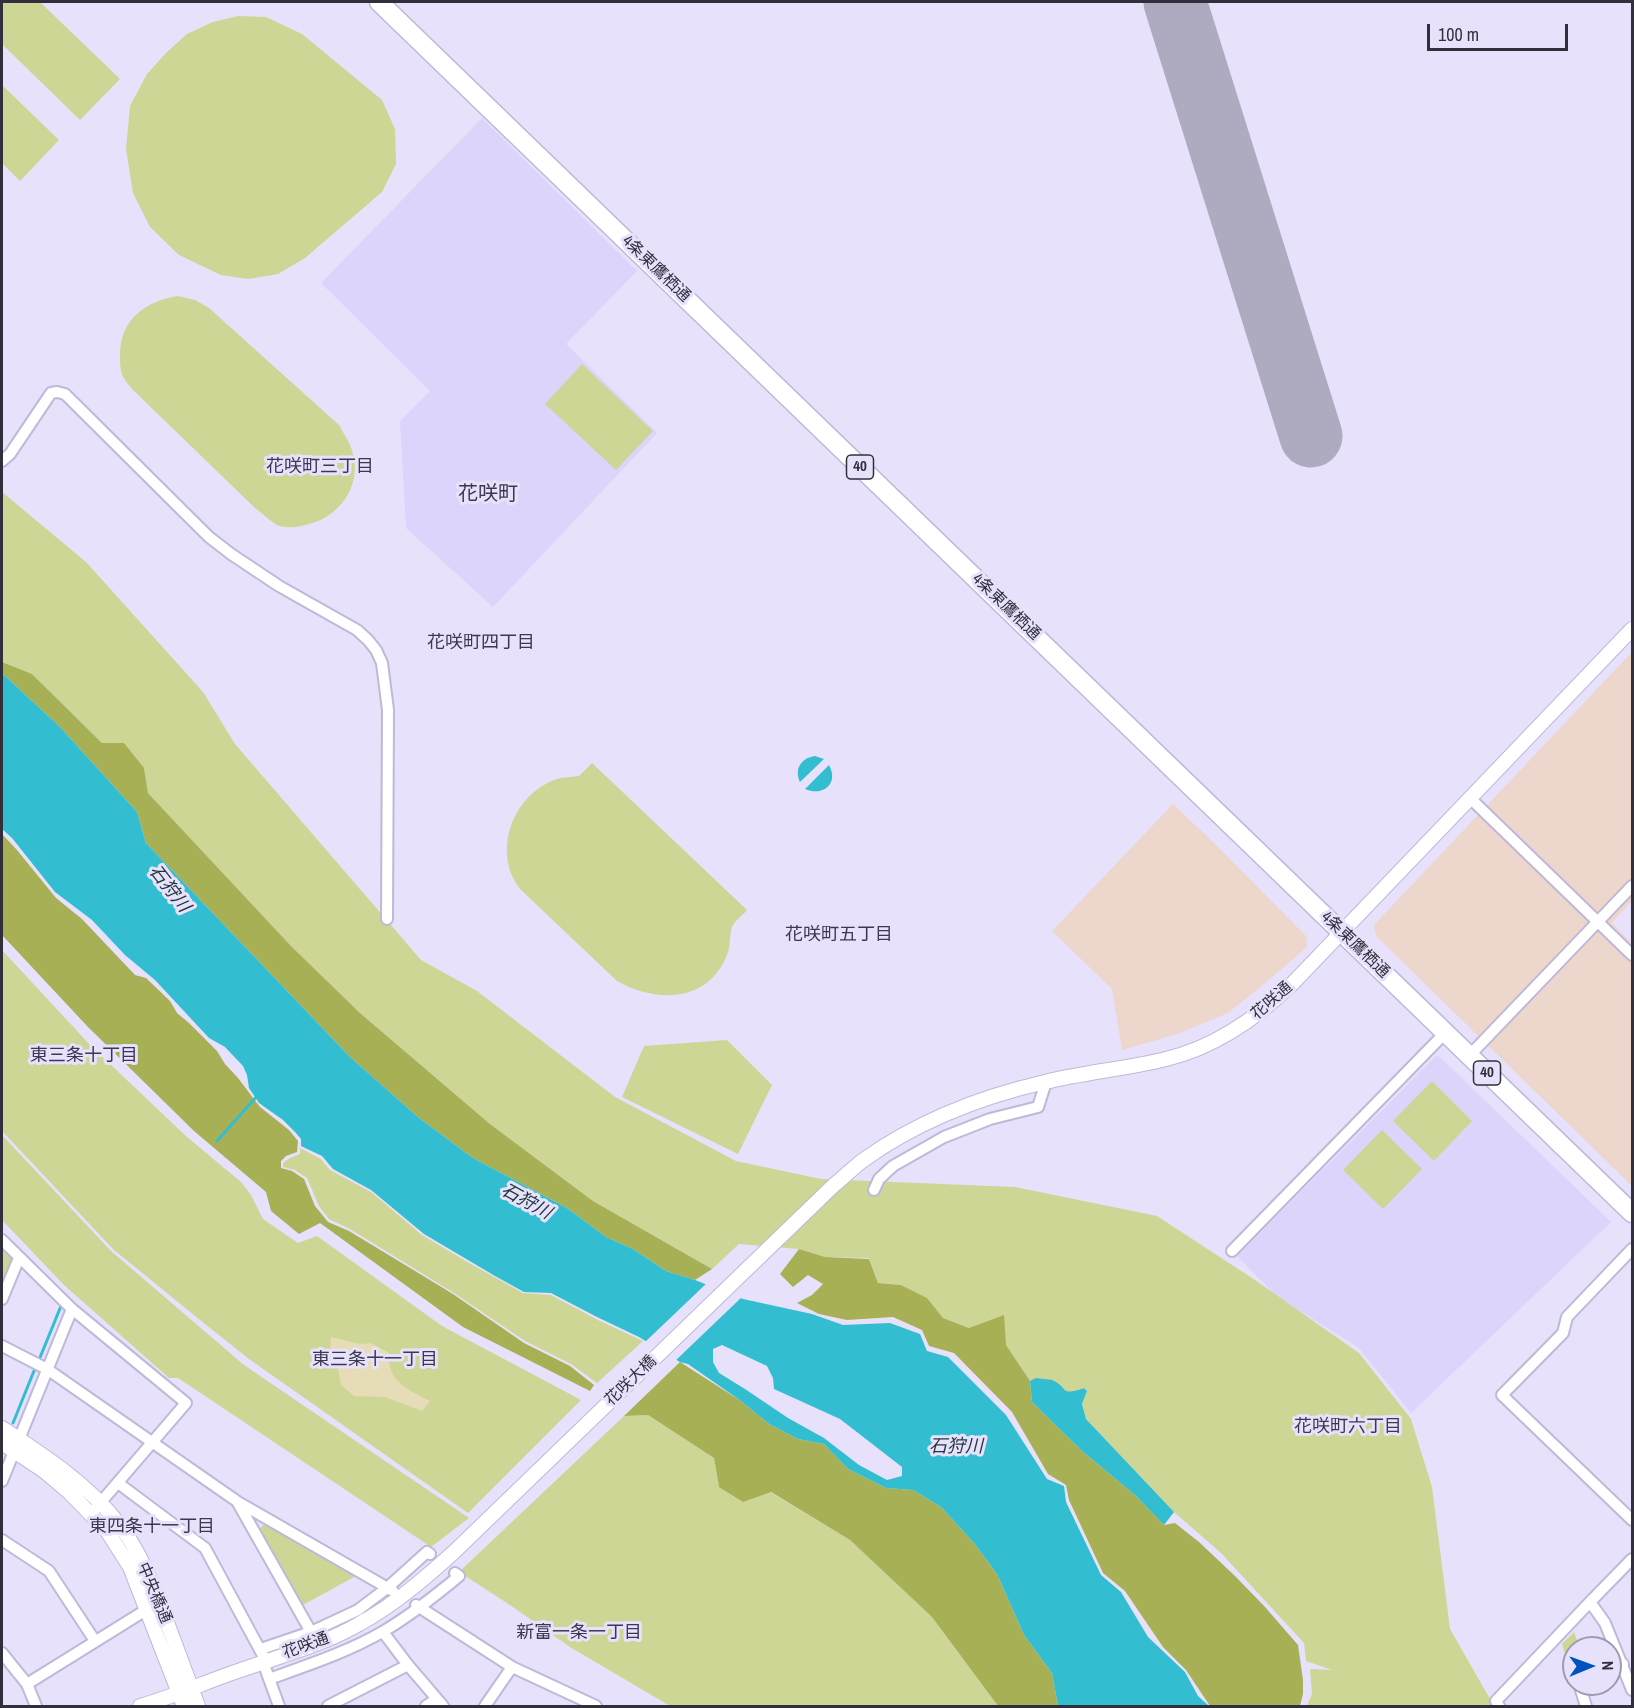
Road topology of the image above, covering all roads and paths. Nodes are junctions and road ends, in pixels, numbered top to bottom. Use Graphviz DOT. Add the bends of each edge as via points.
graph roads {
  1 [pos="379,2"];
  2 [pos="2,461"];
  3 [pos="1632,629"];
  4 [pos="1471,799"];
  5 [pos="1632,886"];
  6 [pos="387,919"];
  7 [pos="1598,922"];
  8 [pos="1342,932"];
  9 [pos="1632,955"];
  10 [pos="1445,1032"];
  11 [pos="1469,1056"];
  12 [pos="1046,1082"];
  13 [pos="874,1190"];
  14 [pos="808,1209"];
  15 [pos="1632,1213"];
  16 [pos="2,1240"];
  17 [pos="1632,1249"];
  18 [pos="1232,1251"];
  19 [pos="19,1258"];
  20 [pos="2,1299"];
  21 [pos="72,1309"];
  22 [pos="2,1346"];
  23 [pos="40,1365"];
  24 [pos="2,1428"];
  25 [pos="151,1442"];
  26 [pos="2,1443"];
  27 [pos="17,1445"];
  28 [pos="2,1481"];
  29 [pos="118,1484"];
  30 [pos="238,1502"];
  31 [pos="95,1509"];
  32 [pos="1632,1520"];
  33 [pos="2,1540"];
  34 [pos="454,1552"];
  35 [pos="430,1554"];
  36 [pos="1632,1559"];
  37 [pos="455,1573"];
  38 [pos="390,1590"];
  39 [pos="1590,1602"];
  40 [pos="418,1606"];
  41 [pos="146,1610"];
  42 [pos="311,1632"];
  43 [pos="383,1632"];
  44 [pos="95,1641"];
  45 [pos="2,1653"];
  46 [pos="263,1657"];
  47 [pos="1623,1664"];
  48 [pos="408,1665"];
  49 [pos="512,1667"];
  50 [pos="269,1679"];
  51 [pos="27,1684"];
  52 [pos="185,1690"];
  53 [pos="1632,1690"];
  54 [pos="440,1703"];
  55 [pos="36,1707"];
  56 [pos="140,1707"];
  57 [pos="184,1707"];
  58 [pos="198,1707"];
  59 [pos="279,1707"];
  60 [pos="327,1707"];
  61 [pos="426,1707"];
  62 [pos="485,1707"];
  63 [pos="596,1707"];
  64 [pos="1499,1707"];
  1 -- 8 [label="highway, 4条東鷹栖通 / 40"];
  2 -- 6 [label="street" via="51,393 65,394 216,543 368,640 382,663 388,710"];
  3 -- 4 [label="street, 花咲通"];
  4 -- 7 [label="street"];
  4 -- 8 [label="street, 花咲通"];
  5 -- 7 [label="street"];
  7 -- 9 [label="street"];
  7 -- 11 [label="street"];
  8 -- 10 [label="highway, 4条東鷹栖通 / 40"];
  8 -- 12 [label="street, 花咲通" via="1272,1004 1222,1037 1166,1059"];
  10 -- 11 [label="highway, 4条東鷹栖通 / 40"];
  10 -- 18 [label="street"];
  11 -- 15 [label="highway, 4条東鷹栖通 / 40"];
  12 -- 13 [label="street" via="1038,1107 990,1119 944,1137 893,1166"];
  12 -- 14 [label="street, 花咲通" via="992,1096 906,1133 863,1161"];
  14 -- 34 [label="street, 花咲大橋"];
  16 -- 19 [label="street"];
  17 -- 32 [label="street" via="1567,1317 1563,1333 1502,1395"];
  19 -- 20 [label="street"];
  19 -- 21 [label="street"];
  21 -- 23 [label="street"];
  21 -- 25 [label="street" via="186,1403"];
  22 -- 23 [label="street"];
  23 -- 25 [label="street"];
  23 -- 27 [label="street"];
  24 -- 27 [label="street, 中央橋通"];
  25 -- 29 [label="street"];
  25 -- 30 [label="street"];
  26 -- 27 [label="street, 中央橋通"];
  27 -- 28 [label="street"];
  27 -- 31 [label="street, 中央橋通" via="72,1477"];
  29 -- 31 [label="street"];
  29 -- 46 [label="street" via="205,1548"];
  30 -- 38 [label="street"];
  30 -- 42 [label="street"];
  31 -- 41 [label="street, 中央橋通" via="130,1567"];
  31 -- 52 [label="street, 中央橋通" via="118,1523 137,1552 157,1596"];
  33 -- 44 [label="street" via="49,1571"];
  34 -- 46 [label="street, 花咲通" via="406,1594 358,1625 317,1644"];
  35 -- 38 [label="street" via="427,1552"];
  36 -- 39 [label="street"];
  37 -- 40 [label="street" via="459,1576"];
  38 -- 42 [label="street"];
  39 -- 47 [label="street" via="1605,1623"];
  39 -- 64 [label="street" via="1496,1701"];
  40 -- 43 [label="street"];
  40 -- 49 [label="street"];
  41 -- 44 [label="street"];
  41 -- 52 [label="street, 中央橋通"];
  42 -- 46 [label="street"];
  43 -- 48 [label="street"];
  43 -- 50 [label="street"];
  44 -- 51 [label="street"];
  45 -- 51 [label="street"];
  46 -- 50 [label="street"];
  46 -- 52 [label="street, 花咲通"];
  47 -- 53 [label="street"];
  48 -- 54 [label="street"];
  48 -- 60 [label="street"];
  49 -- 62 [label="street"];
  49 -- 63 [label="street"];
  50 -- 59 [label="street"];
  51 -- 55 [label="street"];
  52 -- 56 [label="street, 花咲通"];
  52 -- 57 [label="street, 中央橋通"];
  52 -- 58 [label="street, 中央橋通"];
  54 -- 61 [label="street"];
}
